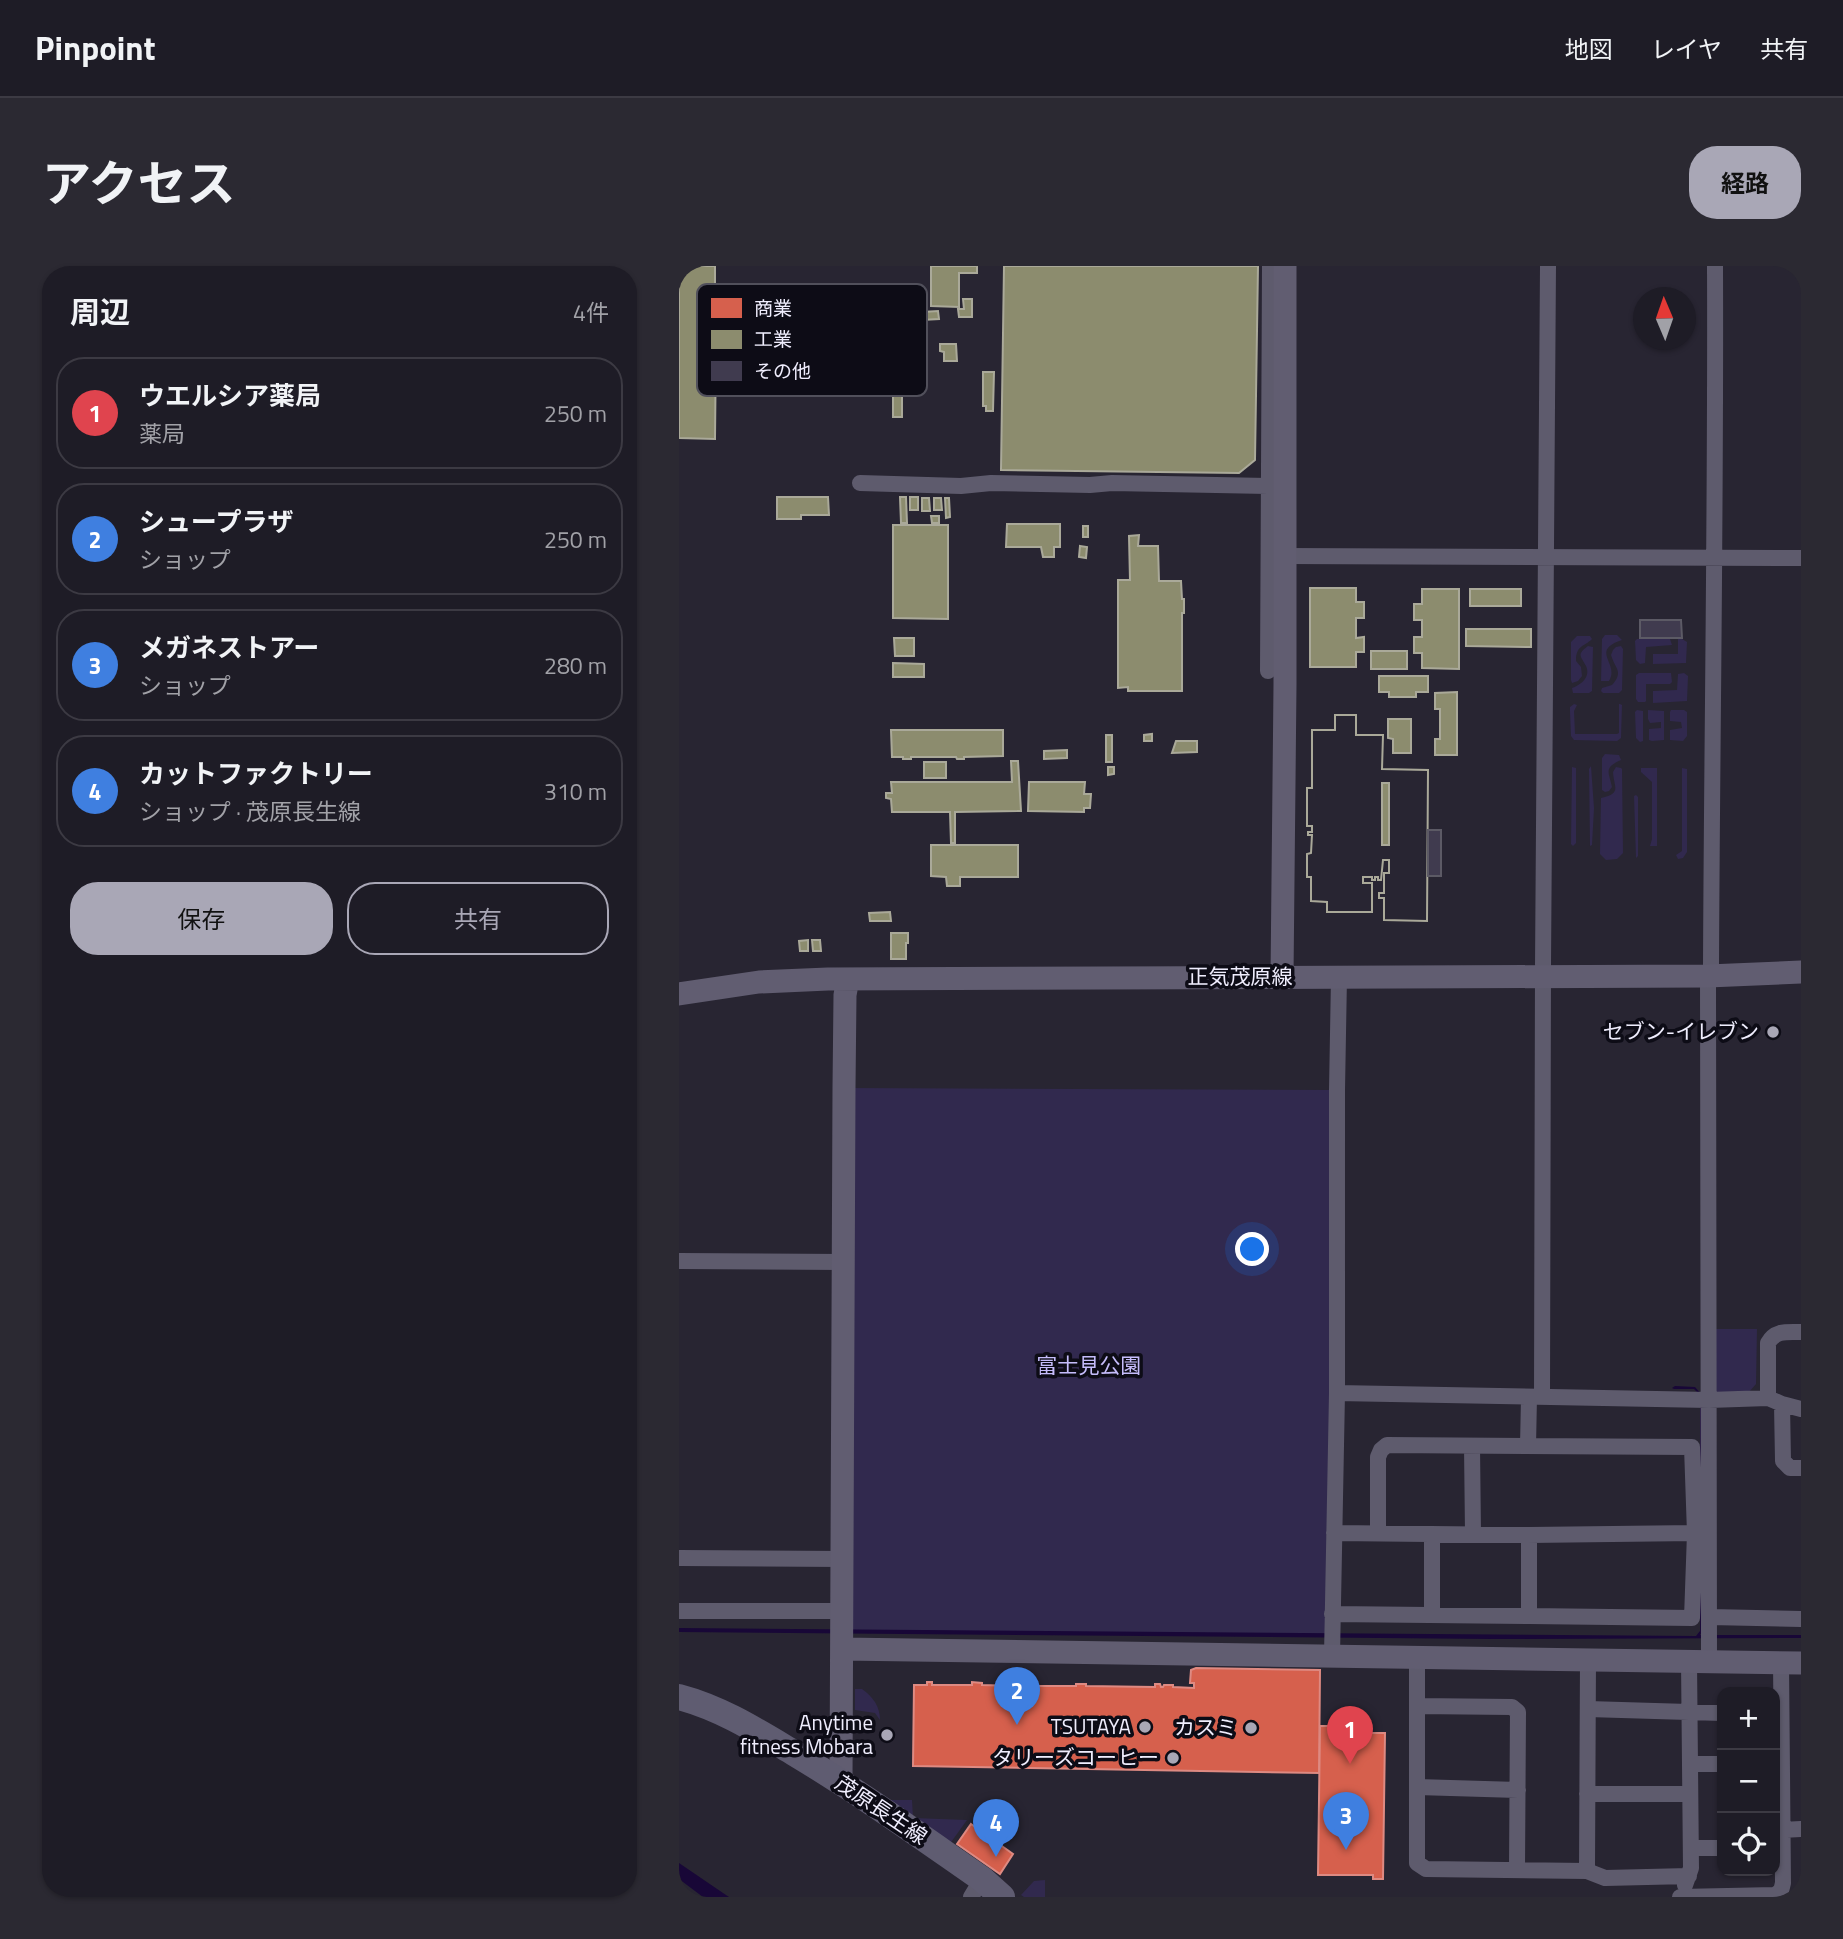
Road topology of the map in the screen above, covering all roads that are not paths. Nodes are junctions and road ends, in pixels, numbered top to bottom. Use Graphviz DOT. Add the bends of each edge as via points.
graph roads {
  1 [pos="1271,266"];
  2 [pos="1285,266"];
  3 [pos="1548,266"];
  4 [pos="1715,266"];
  5 [pos="860,483"];
  6 [pos="1268,486"];
  7 [pos="1285,556"];
  8 [pos="1546,557"];
  9 [pos="1716,558"];
  10 [pos="1801,558"];
  11 [pos="1268,671"];
  12 [pos="1801,972"];
  13 [pos="1543,976"];
  14 [pos="1708,976"];
  15 [pos="1282,977"];
  16 [pos="1339,977"];
  17 [pos="848,979"];
  18 [pos="679,994"];
  19 [pos="679,1261"];
  20 [pos="844,1262"];
  21 [pos="1801,1332"];
  22 [pos="1337,1393"];
  23 [pos="1536,1397"];
  24 [pos="1709,1400"];
  25 [pos="1775,1401"];
  26 [pos="1801,1409"];
  27 [pos="1472,1446"];
  28 [pos="1528,1446"];
  29 [pos="1801,1468"];
  30 [pos="1334,1533"];
  31 [pos="1378,1533"];
  32 [pos="1695,1533"];
  33 [pos="1432,1534"];
  34 [pos="1473,1534"];
  35 [pos="1529,1535"];
  36 [pos="679,1558"];
  37 [pos="843,1559"];
  38 [pos="679,1611"];
  39 [pos="842,1611"];
  40 [pos="1432,1614"];
  41 [pos="1332,1615"];
  42 [pos="1529,1616"];
  43 [pos="1710,1617"];
  44 [pos="1801,1619"];
  45 [pos="842,1649"];
  46 [pos="1332,1656"];
  47 [pos="1417,1657"];
  48 [pos="1588,1660"];
  49 [pos="1699,1661"];
  50 [pos="1791,1662"];
  51 [pos="679,1697"];
  52 [pos="1417,1706"];
  53 [pos="1780,1707"];
  54 [pos="1588,1709"];
  55 [pos="1690,1713"];
  56 [pos="1717,1713"];
  57 [pos="1690,1764"];
  58 [pos="1717,1764"];
  59 [pos="841,1782"];
  60 [pos="1417,1787"];
  61 [pos="1780,1787"];
  62 [pos="1518,1790"];
  63 [pos="1587,1794"];
  64 [pos="1690,1794"];
  65 [pos="1801,1829"];
  66 [pos="1782,1830"];
  67 [pos="1780,1842"];
  68 [pos="1691,1848"];
  69 [pos="1717,1848"];
  70 [pos="1780,1857"];
  71 [pos="1517,1870"];
  72 [pos="1587,1871"];
  73 [pos="1689,1876"];
  74 [pos="976,1888"];
  75 [pos="1002,1897"];
  76 [pos="1680,1897"];
  1 -- 6 [label="street"];
  2 -- 7 [label="street"];
  3 -- 8 [label="street"];
  4 -- 9 [label="street"];
  5 -- 6 [label="street"];
  6 -- 11 [label="street"];
  7 -- 8 [label="street"];
  7 -- 15 [label="street"];
  8 -- 9 [label="street"];
  8 -- 13 [label="street"];
  9 -- 10 [label="street"];
  9 -- 14 [label="street"];
  12 -- 14 [label="street, 正気茂原線"];
  13 -- 14 [label="street, 正気茂原線"];
  13 -- 16 [label="street, 正気茂原線"];
  13 -- 23 [label="street"];
  14 -- 24 [label="street"];
  15 -- 16 [label="street, 正気茂原線"];
  15 -- 17 [label="street, 正気茂原線"];
  16 -- 22 [label="street"];
  17 -- 18 [label="street, 正気茂原線" via="759,982"];
  17 -- 20 [label="street"];
  19 -- 20 [label="street"];
  20 -- 37 [label="street"];
  21 -- 25 [label="street" via="1780,1332 1768,1343"];
  22 -- 23 [label="street"];
  22 -- 30 [label="street"];
  23 -- 24 [label="street"];
  23 -- 28 [label="street"];
  24 -- 25 [label="street"];
  24 -- 43 [label="street"];
  25 -- 26 [label="street"];
  25 -- 29 [label="street" via="1783,1461 1790,1468"];
  27 -- 28 [label="street"];
  27 -- 31 [label="street" via="1387,1445 1381,1450"];
  27 -- 34 [label="street"];
  28 -- 32 [label="street" via="1692,1447"];
  30 -- 31 [label="street"];
  30 -- 41 [label="street"];
  31 -- 33 [label="street"];
  32 -- 35 [label="street"];
  32 -- 42 [label="street" via="1692,1618"];
  33 -- 34 [label="street"];
  33 -- 40 [label="street"];
  34 -- 35 [label="street"];
  35 -- 42 [label="street"];
  36 -- 37 [label="street"];
  37 -- 39 [label="street"];
  38 -- 39 [label="street"];
  39 -- 45 [label="street"];
  40 -- 41 [label="street"];
  40 -- 42 [label="street"];
  41 -- 46 [label="street"];
  43 -- 44 [label="street"];
  43 -- 49 [label="street"];
  45 -- 46 [label="street"];
  45 -- 59 [label="street"];
  46 -- 47 [label="street"];
  47 -- 48 [label="street"];
  47 -- 52 [label="street"];
  48 -- 49 [label="street"];
  48 -- 54 [label="street"];
  49 -- 50 [label="street"];
  49 -- 55 [label="street"];
  50 -- 53 [label="street"];
  51 -- 59 [label="main road, 茂原長生線" via="742,1722"];
  52 -- 60 [label="street"];
  52 -- 62 [label="street" via="1512,1707 1518,1712"];
  54 -- 55 [label="street"];
  54 -- 63 [label="street"];
  55 -- 56 [label="street"];
  55 -- 57 [label="street"];
  57 -- 58 [label="street"];
  57 -- 64 [label="street"];
  59 -- 74 [label="main road, 茂原長生線"];
  60 -- 62 [label="street"];
  60 -- 71 [label="street" via="1417,1863 1423,1868"];
  61 -- 66 [label="street"];
  62 -- 71 [label="street"];
  63 -- 64 [label="street"];
  63 -- 72 [label="street"];
  64 -- 68 [label="street"];
  65 -- 66 [label="street"];
  66 -- 67 [label="street"];
  68 -- 69 [label="street"];
  68 -- 73 [label="street"];
  70 -- 76 [label="street" via="1783,1883 1775,1895"];
  71 -- 72 [label="street"];
  72 -- 73 [label="street" via="1605,1878"];
  73 -- 76 [label="street"];
  74 -- 75 [label="main road, 茂原長生線"];
}
